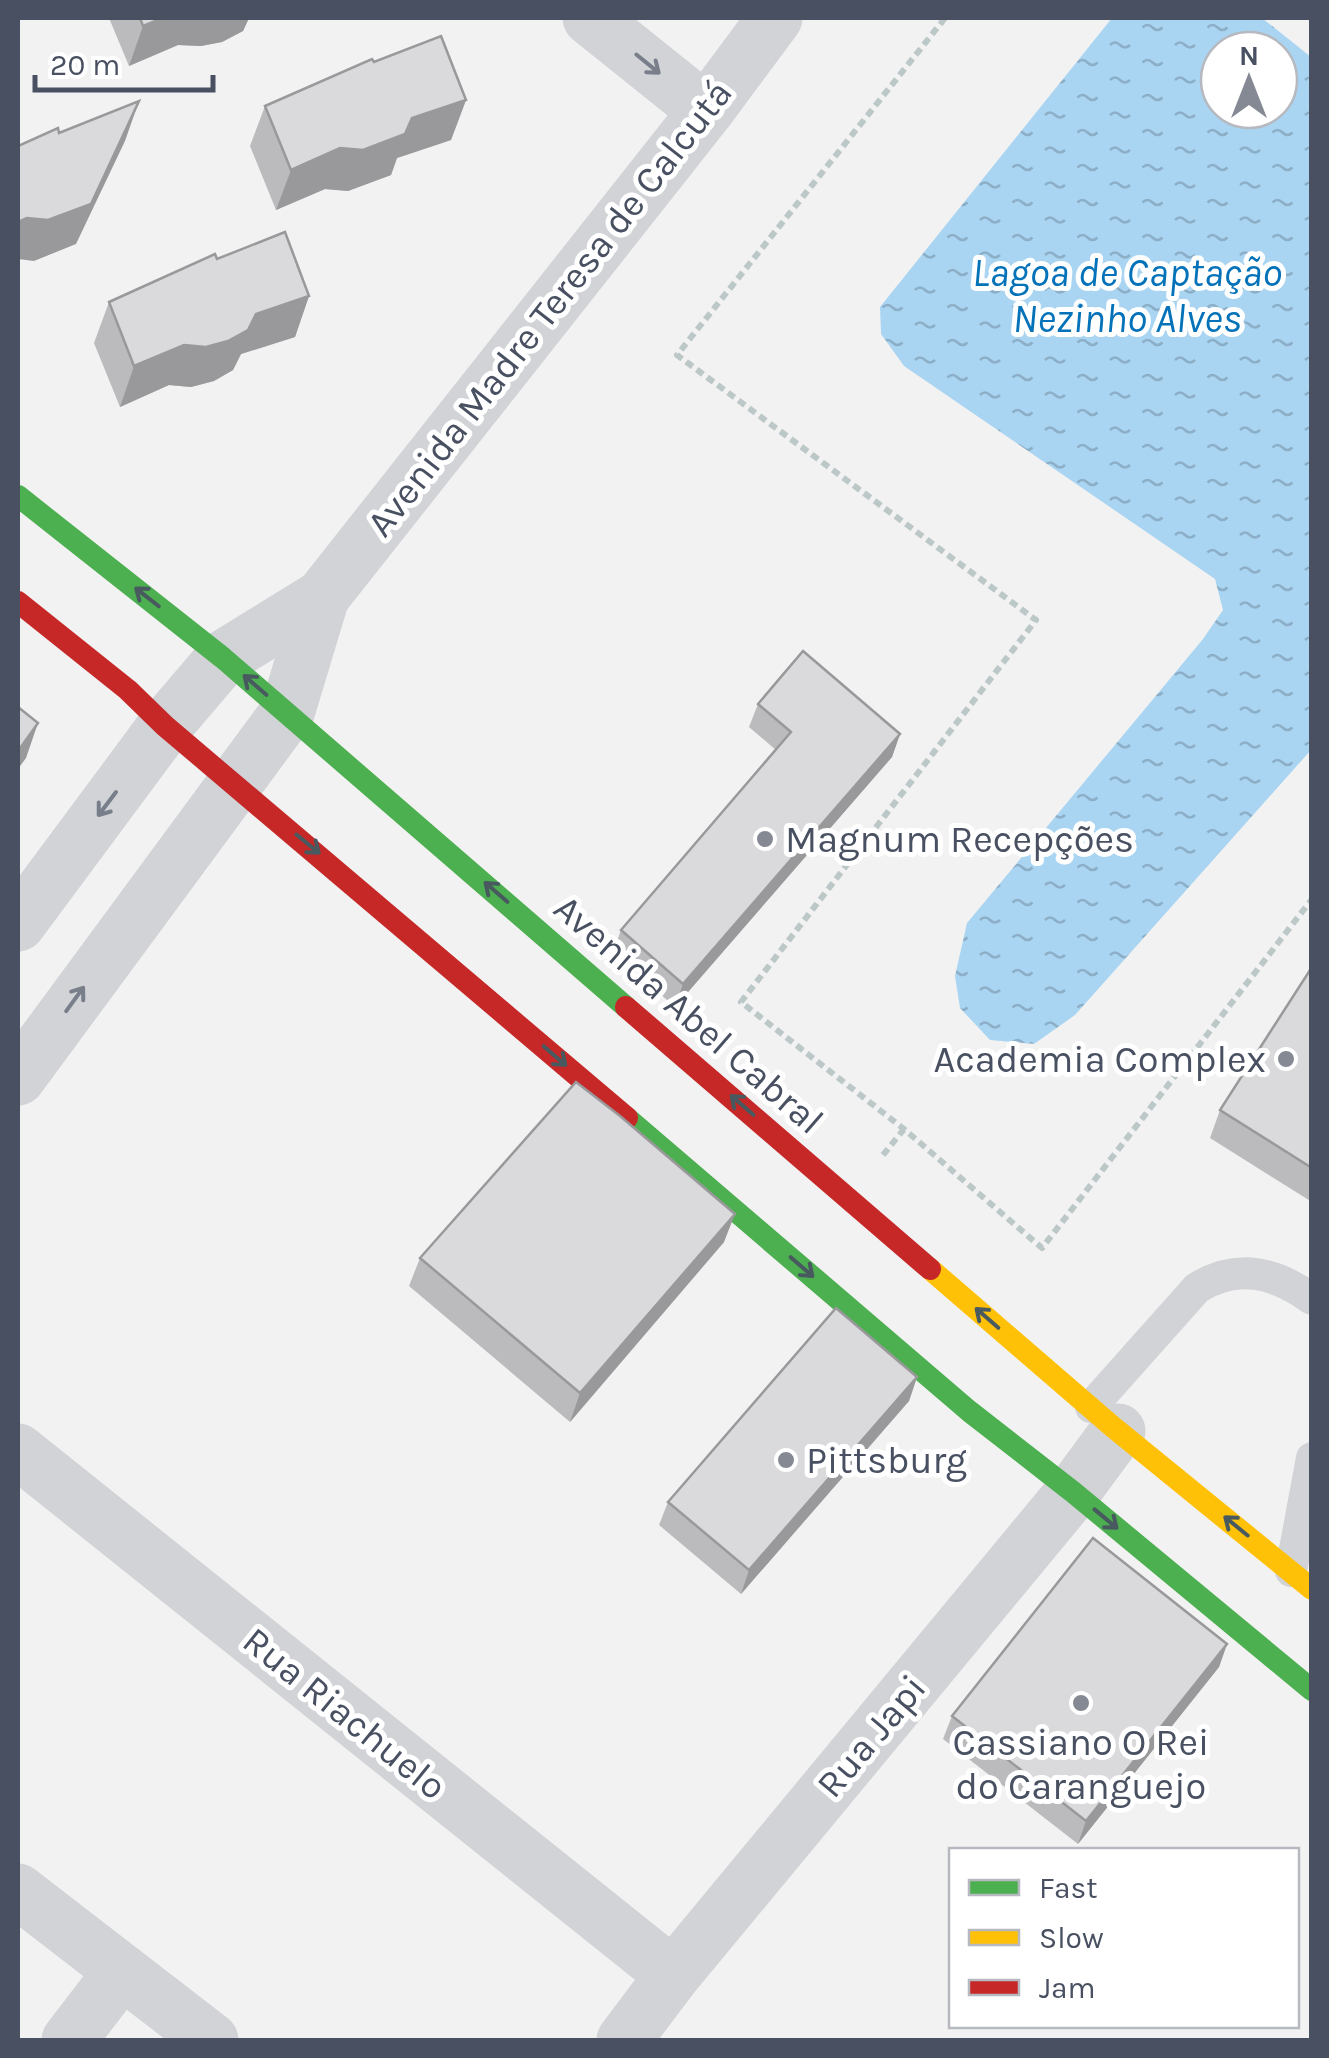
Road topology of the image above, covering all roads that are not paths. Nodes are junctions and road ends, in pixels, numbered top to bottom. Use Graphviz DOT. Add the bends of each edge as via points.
graph roads {
  1 [pos="590,18"];
  2 [pos="774,18"];
  3 [pos="706,110"];
  4 [pos="18,496"];
  5 [pos="322,597"];
  6 [pos="18,602"];
  7 [pos="224,658"];
  8 [pos="287,713"];
  9 [pos="165,726"];
  10 [pos="232,783"];
  11 [pos="18,924"];
  12 [pos="18,1078"];
  13 [pos="1312,1300"];
  14 [pos="1104,1419"];
  15 [pos="18,1451"];
  16 [pos="1312,1458"];
  17 [pos="1073,1492"];
  18 [pos="1301,1580"];
  19 [pos="1312,1690"];
  20 [pos="18,1891"];
  21 [pos="122,1971"];
  22 [pos="673,1975"];
  23 [pos="69,2040"];
  24 [pos="211,2040"];
  25 [pos="624,2040"];
  1 -- 3 [label="street, one-way"];
  2 -- 3 [label="street, Avenida Madre Teresa de Calcutá"];
  3 -- 5 [label="street, Avenida Madre Teresa de Calcutá"];
  7 -- 4 [label="main road, Avenida Abel Cabral, one-way"];
  5 -- 7 [label="street, Avenida Madre Teresa de Calcutá"];
  5 -- 8 [label="street, Avenida Madre Teresa de Calcutá"];
  6 -- 9 [label="main road"];
  8 -- 7 [label="main road, Avenida Abel Cabral, one-way"];
  7 -- 9 [label="street, Avenida Madre Teresa de Calcutá"];
  8 -- 10 [label="street, Avenida Madre Teresa de Calcutá"];
  14 -- 8 [label="main road, Avenida Abel Cabral, one-way"];
  9 -- 10 [label="main road"];
  9 -- 11 [label="street, Avenida Madre Teresa de Calcutá, one-way"];
  12 -- 10 [label="street, Avenida Madre Teresa de Calcutá, one-way"];
  10 -- 17 [label="main road, one-way" via="969,1411"];
  13 -- 14 [label="lane" via="1279,1278 1233,1272 1214,1278 1197,1288"];
  14 -- 17 [label="street, Rua Japi"];
  18 -- 14 [label="main road, Avenida Abel Cabral, one-way"];
  15 -- 22 [label="street, Rua Riachuelo"];
  16 -- 18 [label="lane"];
  17 -- 19 [label="main road, one-way"];
  17 -- 22 [label="street, Rua Japi"];
  20 -- 21 [label="street"];
  21 -- 23 [label="street"];
  21 -- 24 [label="street"];
  22 -- 25 [label="street, Rua Japi"];
}
